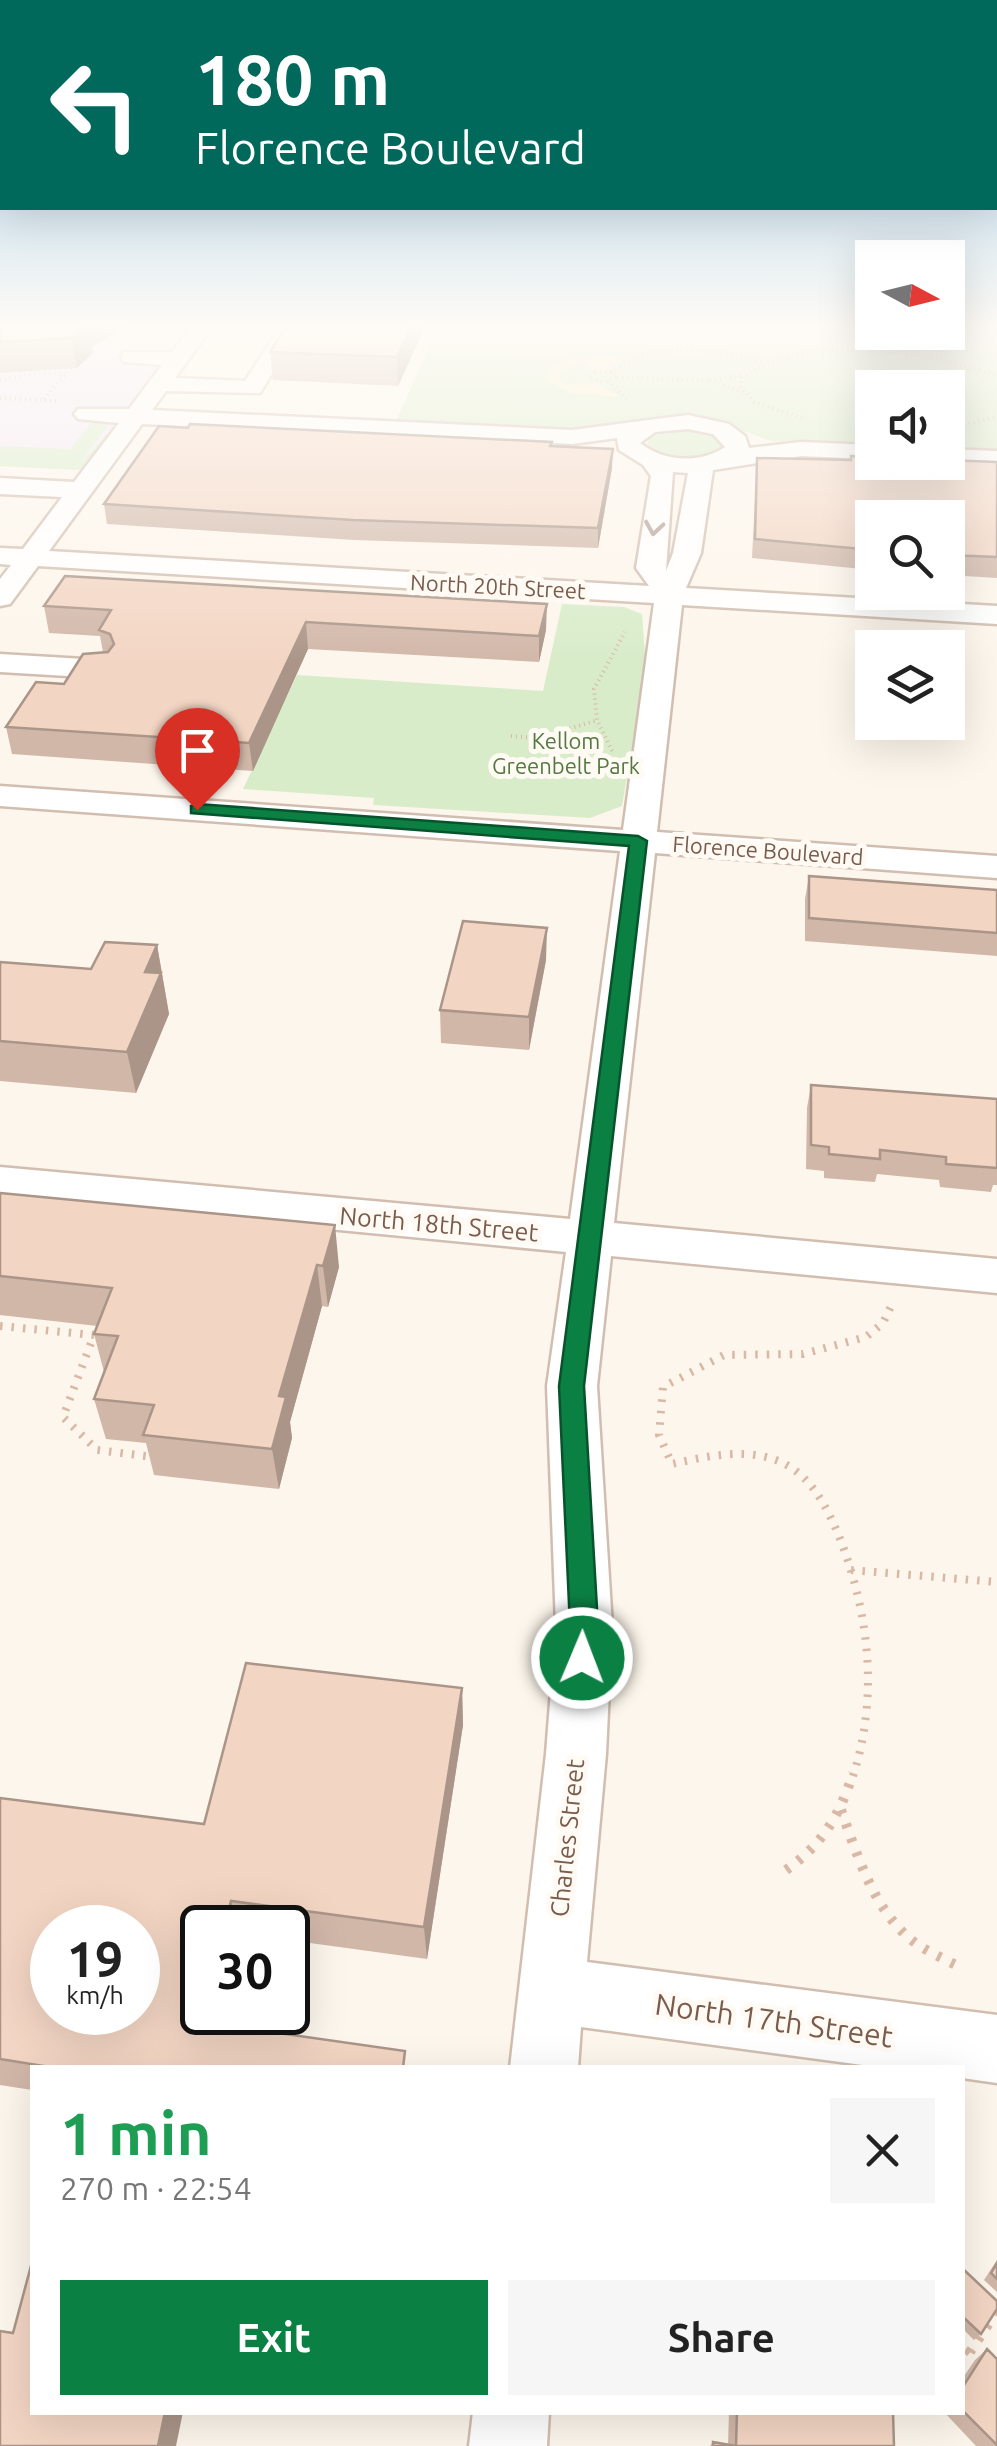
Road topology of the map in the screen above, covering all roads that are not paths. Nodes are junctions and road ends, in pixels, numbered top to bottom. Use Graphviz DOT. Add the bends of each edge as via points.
graph roads {
  1 [pos="121,437"];
  2 [pos="572,437"];
  3 [pos="629,437"];
  4 [pos="731,437"];
  5 [pos="752,437"];
  6 [pos="801,449"];
  7 [pos="855,451"];
  8 [pos="642,455"];
  9 [pos="965,457"];
  10 [pos="997,458"];
  11 [pos="714,461"];
  12 [pos="0,486"];
  13 [pos="82,490"];
  14 [pos="0,556"];
  15 [pos="31,558"];
  16 [pos="0,598"];
  17 [pos="648,606"];
  18 [pos="997,614"];
  19 [pos="0,663"];
  20 [pos="101,669"];
  21 [pos="0,796"];
  22 [pos="638,841"];
  23 [pos="997,867"];
  24 [pos="0,1182"];
  25 [pos="591,1238"];
  26 [pos="997,1276"];
  27 [pos="552,1990"];
  28 [pos="997,2049"];
  29 [pos="544,2065"];
  30 [pos="511,2415"];
  31 [pos="508,2446"];
  1 -- 13 [label="street"];
  2 -- 8 [label="street"];
  3 -- 8 [label="street"];
  4 -- 11 [label="street" via="739,446"];
  5 -- 6 [label="street"];
  6 -- 7 [label="street"];
  6 -- 11 [label="street"];
  8 -- 11 [label="street"];
  8 -- 17 [label="street, one-way" via="663,476"];
  9 -- 10 [label="street"];
  11 -- 17 [label="street" via="687,553"];
  12 -- 13 [label="street"];
  13 -- 15 [label="street"];
  14 -- 15 [label="street, North 20th Street"];
  15 -- 16 [label="street"];
  15 -- 17 [label="street, North 20th Street"];
  17 -- 18 [label="street, North 20th Street"];
  17 -- 22 [label="street, Charles Street"];
  19 -- 20 [label="street"];
  21 -- 22 [label="street, Florence Boulevard"];
  22 -- 23 [label="street, Florence Boulevard"];
  22 -- 25 [label="street, Charles Street"];
  24 -- 25 [label="street, North 18th Street"];
  25 -- 26 [label="street, North 18th Street"];
  25 -- 27 [label="street, Charles Street" via="572,1386 584,1626"];
  27 -- 28 [label="street, North 17th Street"];
  27 -- 29 [label="street, Charles Street"];
  30 -- 31 [label="street"];
}
